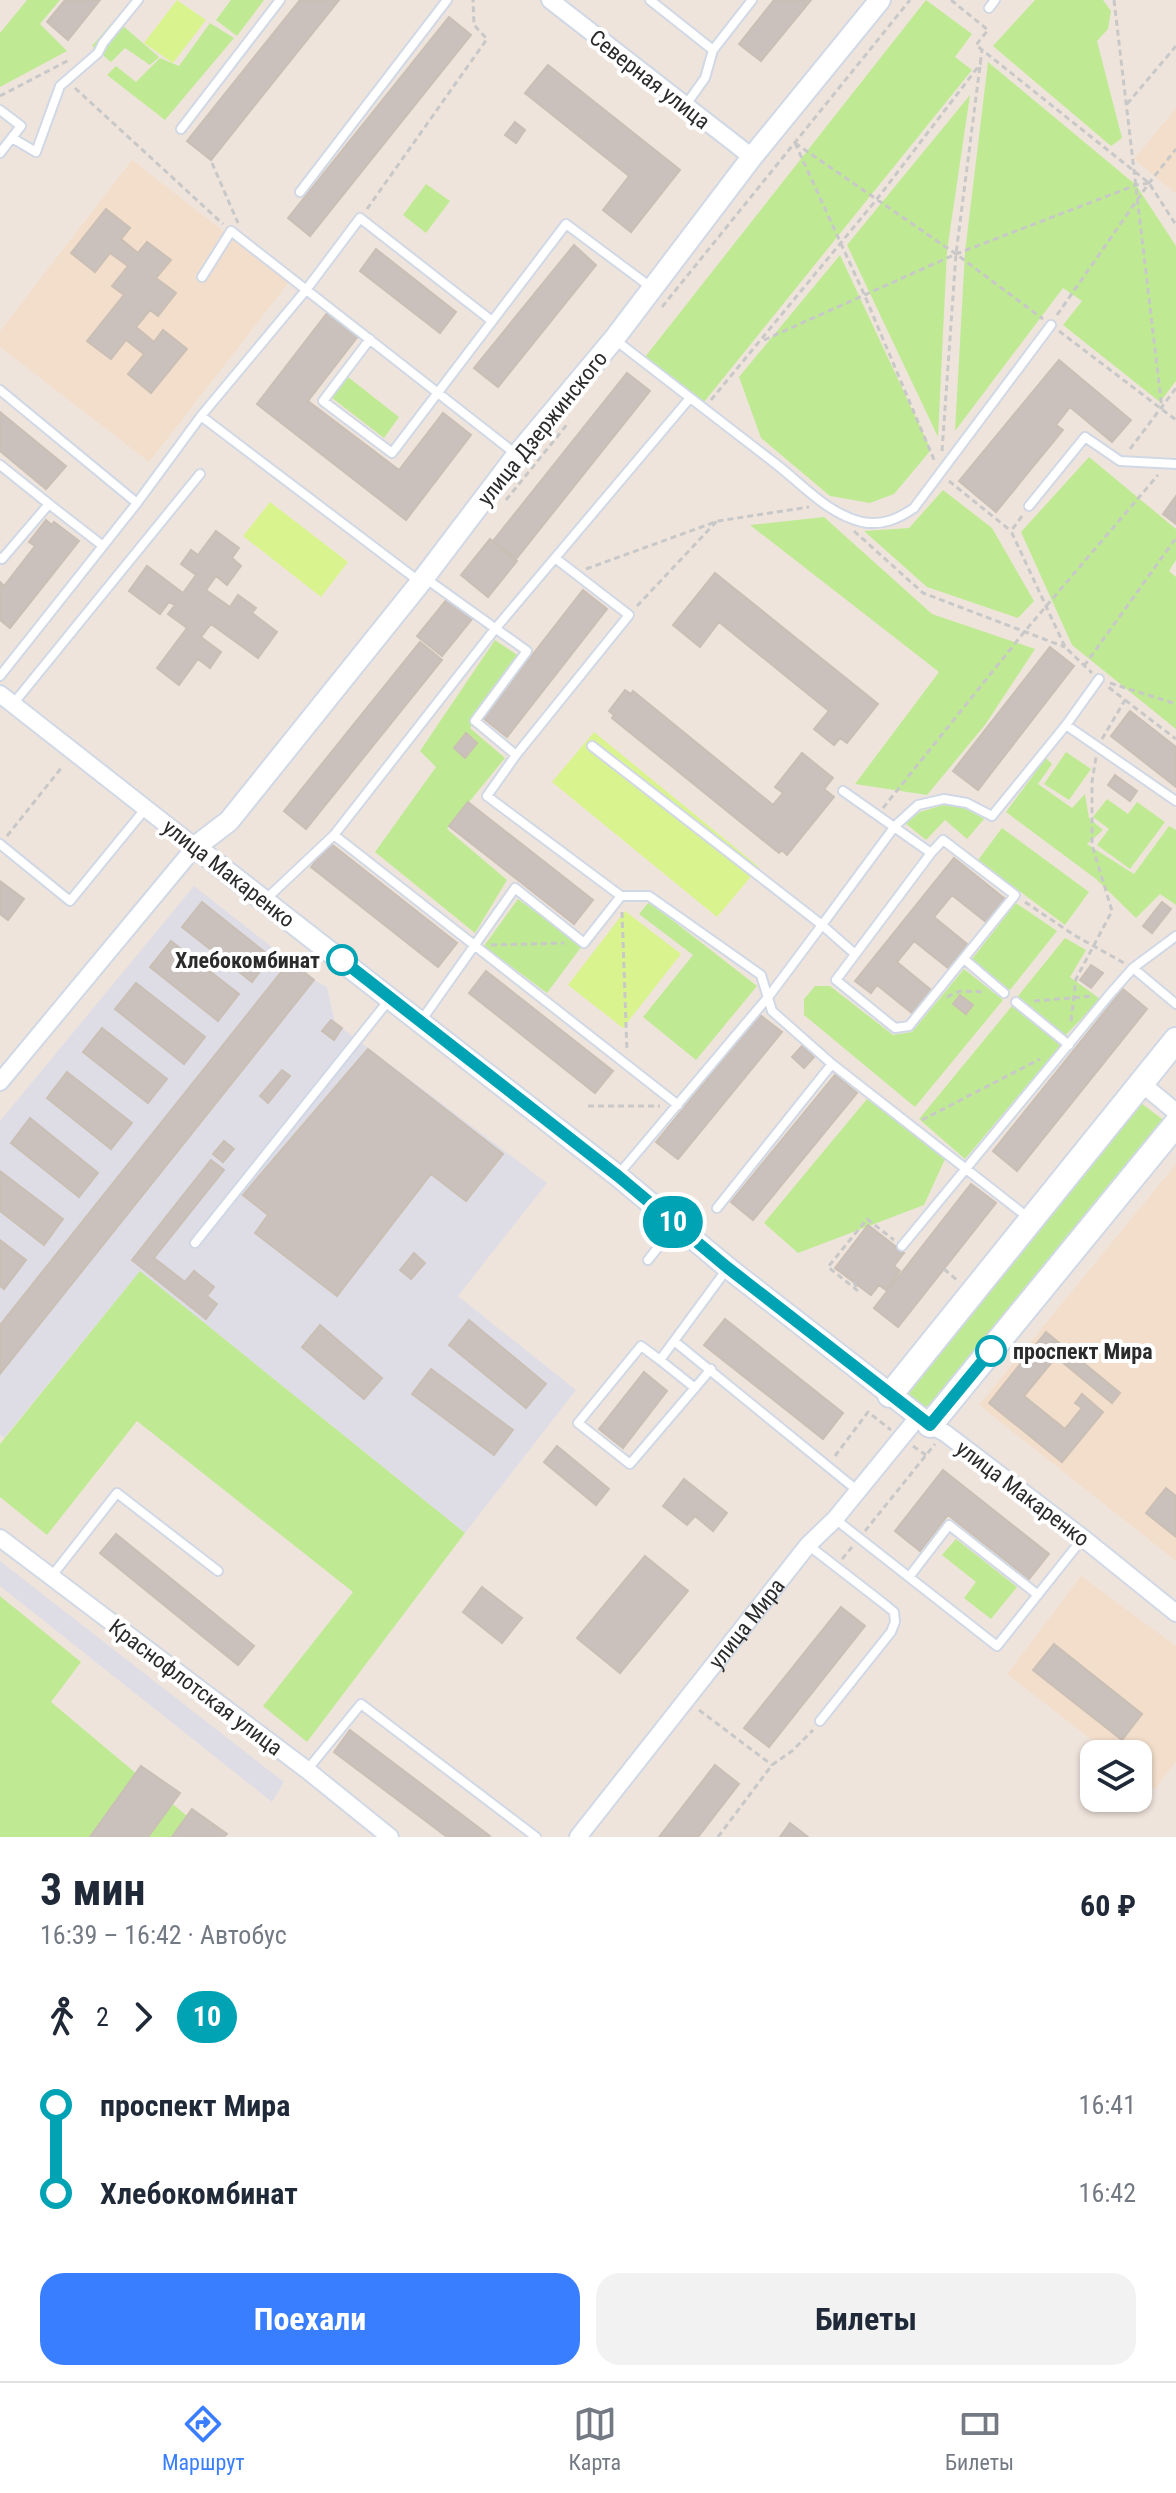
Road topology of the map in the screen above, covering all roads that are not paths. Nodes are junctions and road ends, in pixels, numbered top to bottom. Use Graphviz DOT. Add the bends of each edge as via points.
graph roads {
  1 [pos="138,0"];
  2 [pos="447,0"];
  3 [pos="550,0"];
  4 [pos="650,0"];
  5 [pos="752,0"];
  6 [pos="880,0"];
  7 [pos="278,1"];
  8 [pos="713,50"];
  9 [pos="684,107"];
  10 [pos="0,110"];
  11 [pos="181,129"];
  12 [pos="12,138"];
  13 [pos="0,153"];
  14 [pos="752,157"];
  15 [pos="300,192"];
  16 [pos="202,277"];
  17 [pos="652,288"];
  18 [pos="306,290"];
  19 [pos="492,321"];
  20 [pos="1051,325"];
  21 [pos="370,339"];
  22 [pos="614,339"];
  23 [pos="0,390"];
  24 [pos="438,392"];
  25 [pos="690,398"];
  26 [pos="201,416"];
  27 [pos="517,455"];
  28 [pos="1172,464"];
  29 [pos="0,465"];
  30 [pos="200,474"];
  31 [pos="137,503"];
  32 [pos="49,504"];
  33 [pos="1029,506"];
  34 [pos="103,546"];
  35 [pos="0,558"];
  36 [pos="555,558"];
  37 [pos="422,580"];
  38 [pos="495,629"];
  39 [pos="0,676"];
  40 [pos="1099,679"];
  41 [pos="6,699"];
  42 [pos="1066,725"];
  43 [pos="592,746"];
  44 [pos="516,755"];
  45 [pos="843,791"];
  46 [pos="1176,801"];
  47 [pos="146,808"];
  48 [pos="895,826"];
  49 [pos="334,835"];
  50 [pos="0,844"];
  51 [pos="195,847"];
  52 [pos="931,853"];
  53 [pos="621,896"];
  54 [pos="265,901"];
  55 [pos="822,925"];
  56 [pos="1176,936"];
  57 [pos="477,945"];
  58 [pos="855,954"];
  59 [pos="964,959"];
  60 [pos="1133,968"];
  61 [pos="1004,993"];
  62 [pos="769,996"];
  63 [pos="390,999"];
  64 [pos="1016,1002"];
  65 [pos="1176,1004"];
  66 [pos="421,1021"];
  67 [pos="1176,1040"];
  68 [pos="1069,1045"];
  69 [pos="832,1064"];
  70 [pos="0,1082"];
  71 [pos="1141,1083"];
  72 [pos="678,1105"];
  73 [pos="1176,1112"];
  74 [pos="1176,1124"];
  75 [pos="965,1168"];
  76 [pos="618,1176"];
  77 [pos="717,1208"];
  78 [pos="1031,1219"];
  79 [pos="676,1224"];
  80 [pos="195,1243"];
  81 [pos="902,1246"];
  82 [pos="648,1260"];
  83 [pos="728,1268"];
  84 [pos="674,1341"];
  85 [pos="660,1360"];
  86 [pos="711,1369"];
  87 [pos="695,1388"];
  88 [pos="890,1395"];
  89 [pos="929,1426"];
  90 [pos="858,1491"];
  91 [pos="835,1519"];
  92 [pos="0,1538"];
  93 [pos="1083,1538"];
  94 [pos="808,1545"];
  95 [pos="218,1571"];
  96 [pos="51,1577"];
  97 [pos="909,1577"];
  98 [pos="1038,1595"];
  99 [pos="1176,1613"];
  100 [pos="820,1721"];
  101 [pos="307,1770"];
  102 [pos="390,1837"];
  103 [pos="536,1837"];
  104 [pos="578,1837"];
  1 -- 12 [label="lane" via="98,53 60,86 36,152"];
  2 -- 15 [label="lane"];
  3 -- 9 [label="street, Северная улица"];
  4 -- 8 [label="lane"];
  5 -- 8 [label="lane"];
  6 -- 14 [label="street, улица Дзержинского"];
  7 -- 11 [label="lane"];
  8 -- 9 [label="lane" via="705,78"];
  9 -- 14 [label="street, Северная улица"];
  10 -- 12 [label="lane" via="21,126"];
  12 -- 13 [label="lane"];
  14 -- 17 [label="street, улица Дзержинского"];
  16 -- 18 [label="lane" via="231,231"];
  17 -- 19 [label="lane" via="566,224"];
  17 -- 22 [label="street, улица Дзержинского"];
  18 -- 19 [label="lane" via="360,218"];
  18 -- 21 [label="lane"];
  18 -- 26 [label="lane"];
  19 -- 24 [label="lane"];
  20 -- 25 [label="lane" via="941,475 914,508 895,520 861,522 824,505"];
  21 -- 24 [label="lane"];
  21 -- 24 [label="lane" via="323,401 392,453"];
  22 -- 25 [label="lane"];
  22 -- 27 [label="street, улица Дзержинского"];
  23 -- 31 [label="lane"];
  24 -- 27 [label="lane"];
  25 -- 36 [label="lane"];
  26 -- 31 [label="lane"];
  26 -- 37 [label="lane"];
  27 -- 37 [label="street, улица Дзержинского"];
  28 -- 33 [label="lane" via="1120,461 1085,437"];
  29 -- 32 [label="lane"];
  30 -- 41 [label="lane"];
  31 -- 34 [label="lane"];
  32 -- 34 [label="lane"];
  32 -- 35 [label="lane"];
  34 -- 39 [label="lane"];
  36 -- 38 [label="lane"];
  36 -- 44 [label="lane" via="629,615"];
  37 -- 38 [label="lane"];
  37 -- 51 [label="street, улица Дзержинского" via="229,821"];
  38 -- 44 [label="lane" via="527,651 475,721"];
  38 -- 49 [label="lane"];
  40 -- 42 [label="lane"];
  41 -- 47 [label="street, улица Макаренко"];
  42 -- 46 [label="lane"];
  42 -- 48 [label="lane" via="992,816 944,799 918,805"];
  43 -- 55 [label="lane"];
  44 -- 53 [label="lane" via="487,796"];
  45 -- 48 [label="lane"];
  47 -- 50 [label="lane" via="70,901"];
  47 -- 51 [label="street, улица Макаренко"];
  48 -- 52 [label="lane"];
  48 -- 55 [label="lane"];
  49 -- 54 [label="lane"];
  49 -- 57 [label="lane"];
  51 -- 54 [label="street, улица Макаренко"];
  51 -- 70 [label="street"];
  52 -- 58 [label="lane"];
  52 -- 59 [label="lane" via="943,840 1015,895"];
  53 -- 57 [label="lane" via="584,943 515,888"];
  53 -- 62 [label="lane" via="649,896 761,975"];
  54 -- 63 [label="street, улица Макаренко"];
  55 -- 58 [label="lane"];
  55 -- 62 [label="lane"];
  56 -- 60 [label="lane"];
  57 -- 66 [label="lane"];
  57 -- 72 [label="lane"];
  58 -- 59 [label="lane" via="836,980 895,1028 909,1026"];
  59 -- 61 [label="lane"];
  60 -- 65 [label="lane"];
  60 -- 68 [label="lane"];
  62 -- 69 [label="lane" via="772,1011"];
  62 -- 72 [label="lane"];
  63 -- 66 [label="street, улица Макаренко"];
  63 -- 80 [label="lane"];
  64 -- 68 [label="lane"];
  66 -- 76 [label="street, улица Макаренко"];
  67 -- 71 [label="main road"];
  68 -- 75 [label="lane"];
  69 -- 75 [label="lane"];
  69 -- 77 [label="lane"];
  71 -- 73 [label="street"];
  71 -- 78 [label="main road"];
  72 -- 76 [label="lane"];
  74 -- 89 [label="main road, улица Мира"];
  75 -- 78 [label="lane"];
  75 -- 81 [label="lane"];
  76 -- 79 [label="street, улица Макаренко"];
  78 -- 88 [label="main road"];
  79 -- 82 [label="lane"];
  79 -- 83 [label="street, улица Макаренко"];
  83 -- 84 [label="lane"];
  83 -- 88 [label="street, улица Макаренко"];
  84 -- 85 [label="lane"];
  84 -- 86 [label="lane"];
  85 -- 87 [label="lane"];
  85 -- 87 [label="lane" via="641,1346 578,1423 630,1464"];
  86 -- 87 [label="lane"];
  86 -- 90 [label="lane"];
  88 -- 89 [label="street, улица Макаренко"];
  89 -- 90 [label="street, улица Мира"];
  89 -- 93 [label="street, улица Макаренко"];
  90 -- 91 [label="street, улица Мира"];
  91 -- 94 [label="street, улица Мира"];
  91 -- 97 [label="lane"];
  92 -- 96 [label="street, Краснофлотская улица"];
  93 -- 98 [label="lane"];
  93 -- 99 [label="street, улица Макаренко"];
  94 -- 100 [label="lane" via="894,1612 895,1622"];
  94 -- 104 [label="street, улица Мира"];
  95 -- 96 [label="lane" via="117,1493"];
  96 -- 101 [label="street, Краснофлотская улица"];
  97 -- 98 [label="lane" via="997,1646"];
  97 -- 98 [label="lane" via="949,1525"];
  101 -- 102 [label="street, Краснофлотская улица"];
  101 -- 103 [label="lane" via="361,1704"];
}
